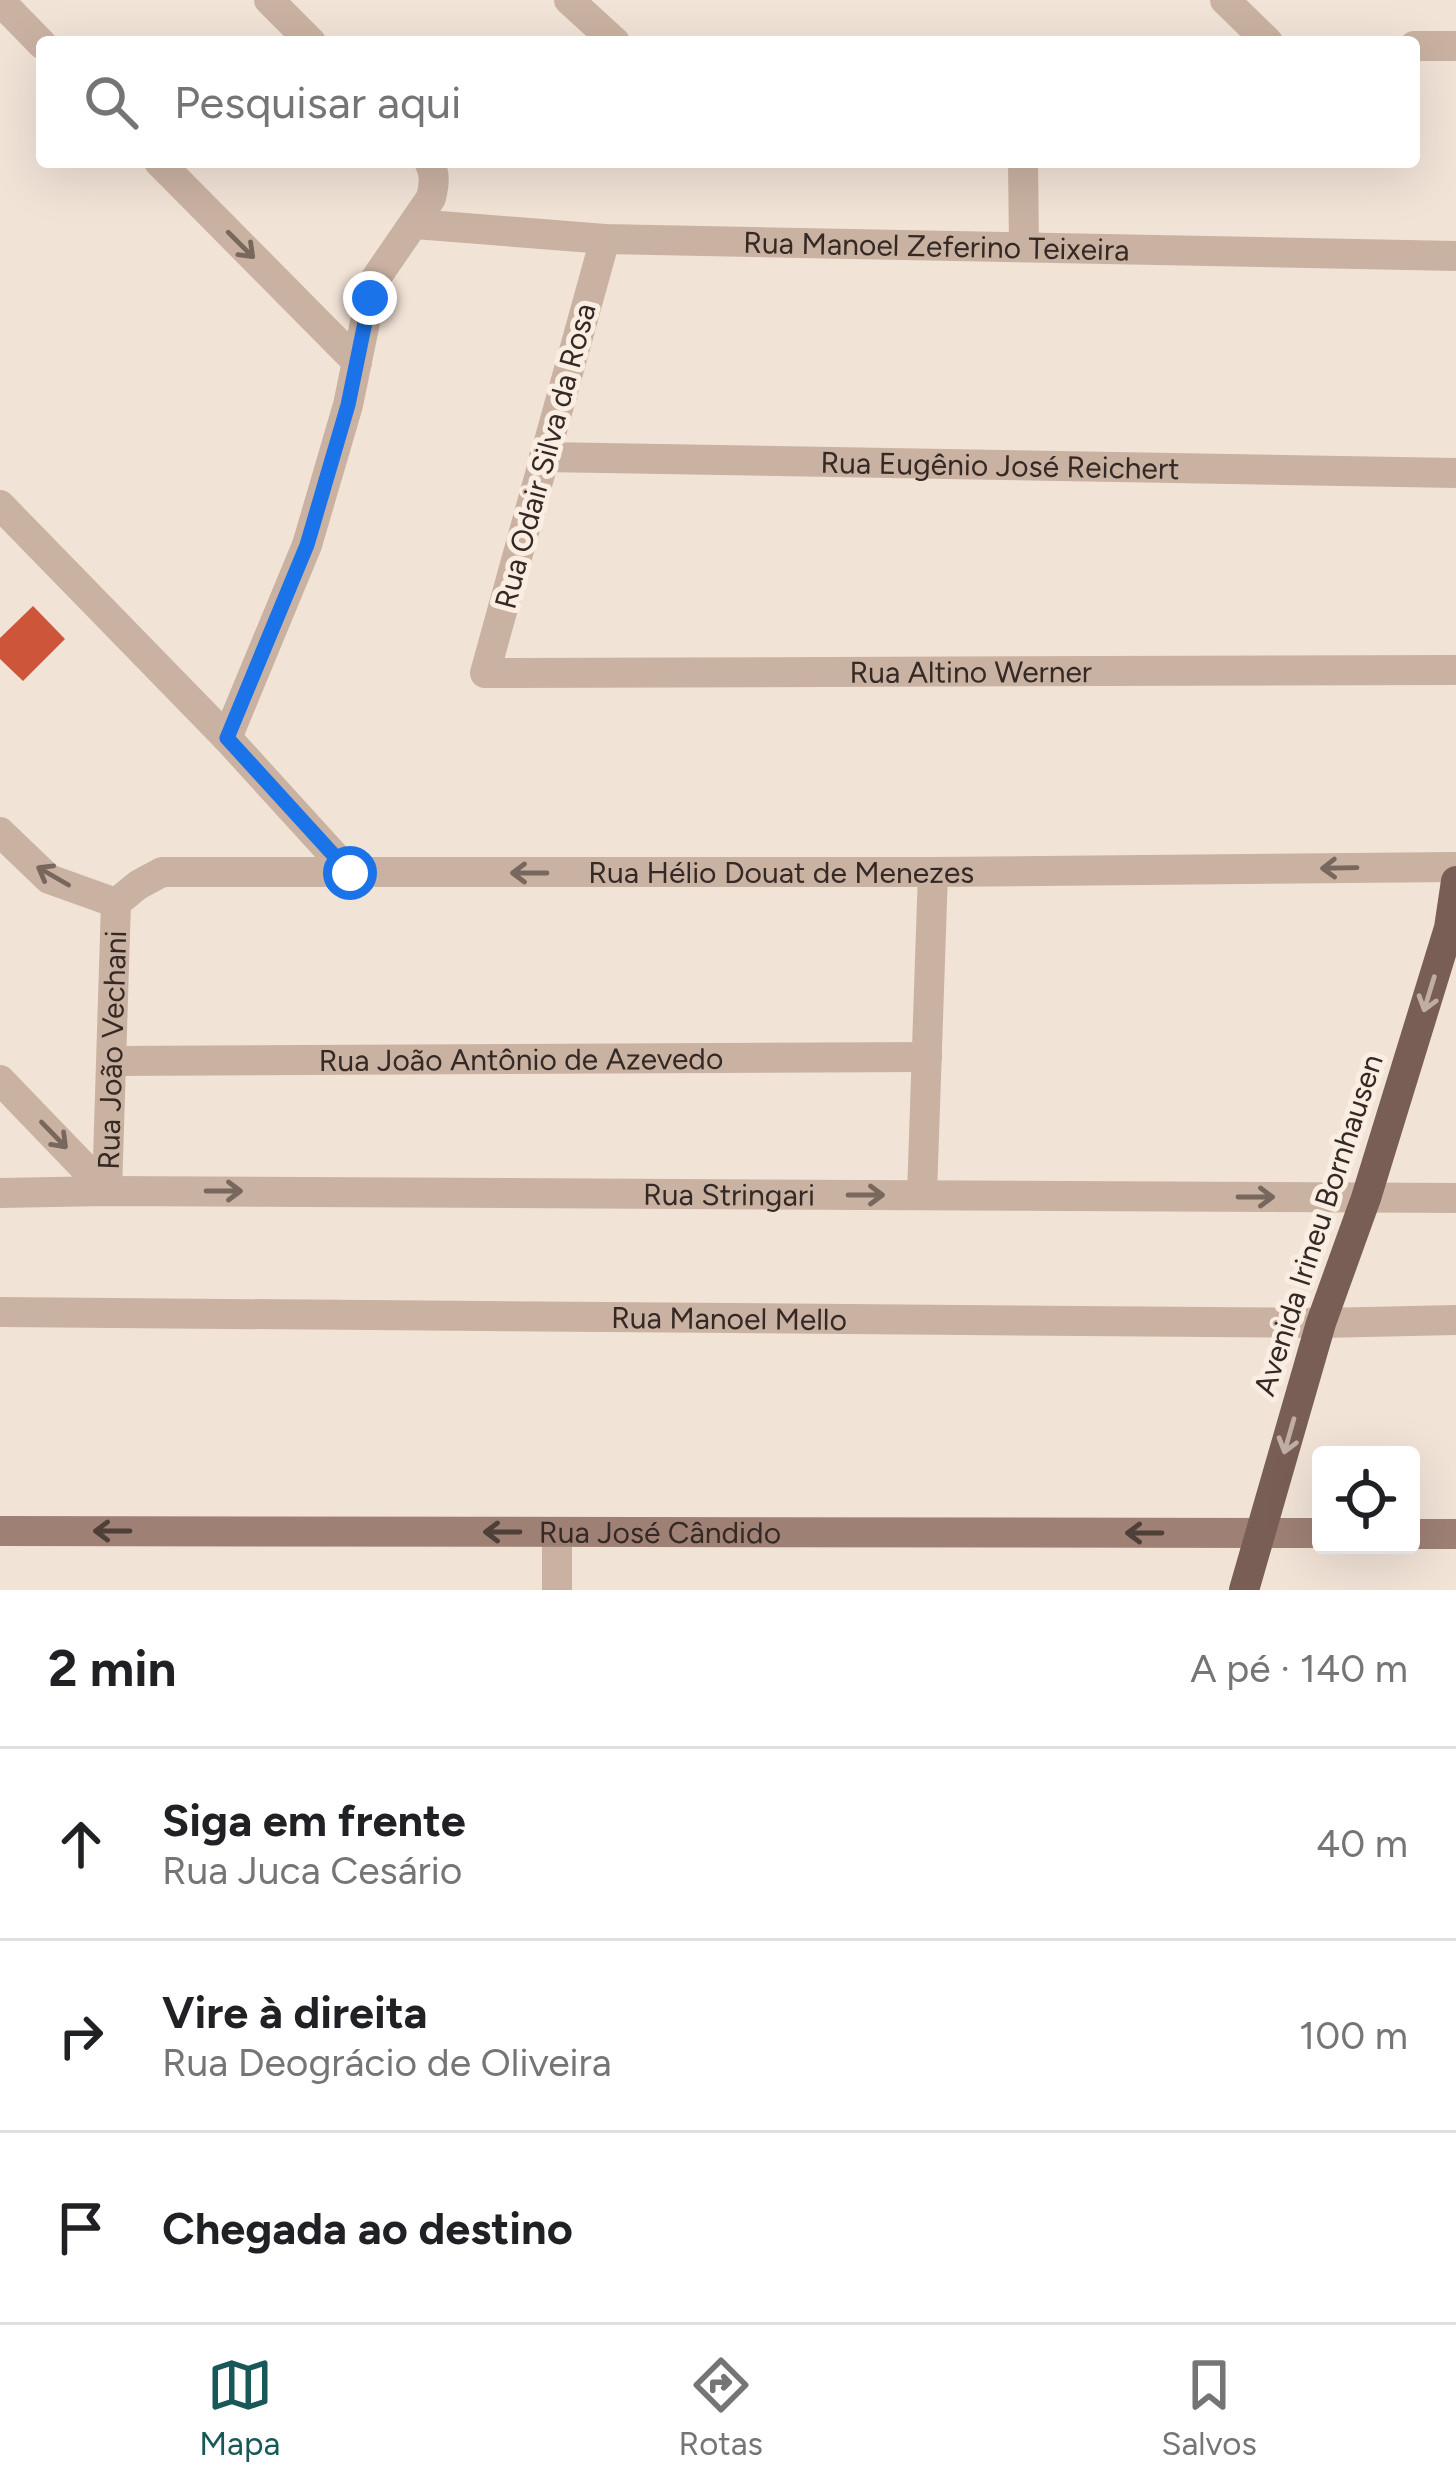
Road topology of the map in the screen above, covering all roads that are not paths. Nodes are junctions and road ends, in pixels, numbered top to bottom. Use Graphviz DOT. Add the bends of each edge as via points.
graph roads {
  1 [pos="569,0"];
  2 [pos="1225,0"];
  3 [pos="0,2"];
  4 [pos="278,3"];
  5 [pos="306,36"];
  6 [pos="608,36"];
  7 [pos="1262,36"];
  8 [pos="36,38"];
  9 [pos="1420,46"];
  10 [pos="1456,46"];
  11 [pos="165,168"];
  12 [pos="432,168"];
  13 [pos="1023,168"];
  14 [pos="415,224"];
  15 [pos="605,239"];
  16 [pos="1024,247"];
  17 [pos="1456,256"];
  18 [pos="357,362"];
  19 [pos="544,458"];
  20 [pos="1456,473"];
  21 [pos="0,505"];
  22 [pos="1456,670"];
  23 [pos="484,673"];
  24 [pos="227,738"];
  25 [pos="0,832"];
  26 [pos="1456,867"];
  27 [pos="933,872"];
  28 [pos="350,873"];
  29 [pos="1456,880"];
  30 [pos="116,903"];
  31 [pos="927,1057"];
  32 [pos="113,1061"];
  33 [pos="0,1080"];
  34 [pos="107,1190"];
  35 [pos="0,1193"];
  36 [pos="922,1195"];
  37 [pos="1366,1198"];
  38 [pos="1456,1198"];
  39 [pos="0,1312"];
  40 [pos="1456,1320"];
  41 [pos="1321,1324"];
  42 [pos="0,1531"];
  43 [pos="557,1532"];
  44 [pos="1261,1533"];
  45 [pos="1312,1533"];
  46 [pos="1420,1534"];
  47 [pos="1456,1534"];
  48 [pos="557,1590"];
  49 [pos="1244,1590"];
  1 -- 6 [label="street"];
  2 -- 7 [label="street"];
  3 -- 8 [label="street"];
  4 -- 5 [label="street"];
  9 -- 10 [label="street"];
  11 -- 18 [label="street, one-way"];
  12 -- 14 [label="street" via="431,198"];
  13 -- 16 [label="street"];
  14 -- 15 [label="street, Rua Manoel Zeferino Teixeira"];
  14 -- 18 [label="street" via="376,278"];
  15 -- 16 [label="street, Rua Manoel Zeferino Teixeira"];
  15 -- 19 [label="street, Rua Odair Silva da Rosa"];
  16 -- 17 [label="street, Rua Manoel Zeferino Teixeira"];
  18 -- 24 [label="street" via="307,545"];
  19 -- 20 [label="street, Rua Eugênio José Reichert"];
  19 -- 23 [label="street, Rua Odair Silva da Rosa"];
  21 -- 24 [label="street"];
  22 -- 23 [label="street, Rua Altino Werner"];
  24 -- 28 [label="street"];
  30 -- 25 [label="street, Rua João Vechani, one-way" via="49,879"];
  26 -- 27 [label="street, Rua Hélio Douat de Menezes, one-way"];
  27 -- 28 [label="street, Rua Hélio Douat de Menezes, one-way"];
  27 -- 31 [label="street"];
  28 -- 30 [label="street, Rua Hélio Douat de Menezes" via="162,872"];
  29 -- 37 [label="main road, Avenida Irineu Bornhausen, one-way"];
  30 -- 32 [label="street, Rua João Vechani"];
  31 -- 32 [label="street, Rua João Antônio de Azevedo"];
  31 -- 36 [label="street"];
  32 -- 34 [label="street, Rua João Vechani"];
  33 -- 34 [label="street, one-way"];
  34 -- 35 [label="street, Rua Stringari"];
  34 -- 36 [label="street, Rua Stringari, one-way"];
  36 -- 37 [label="street, Rua Stringari, one-way"];
  37 -- 38 [label="street, Rua Stringari"];
  37 -- 41 [label="main road, Avenida Irineu Bornhausen"];
  39 -- 41 [label="street, Rua Manoel Mello"];
  40 -- 41 [label="street, Rua Manoel Mello"];
  41 -- 44 [label="main road, Avenida Irineu Bornhausen, one-way"];
  43 -- 42 [label="main road, Rua José Cândido, one-way"];
  44 -- 43 [label="main road, Rua José Cândido, one-way"];
  43 -- 48 [label="street"];
  44 -- 45 [label="main road, Rua José Cândido"];
  44 -- 49 [label="main road, Avenida Irineu Bornhausen"];
  46 -- 47 [label="main road"];
}
